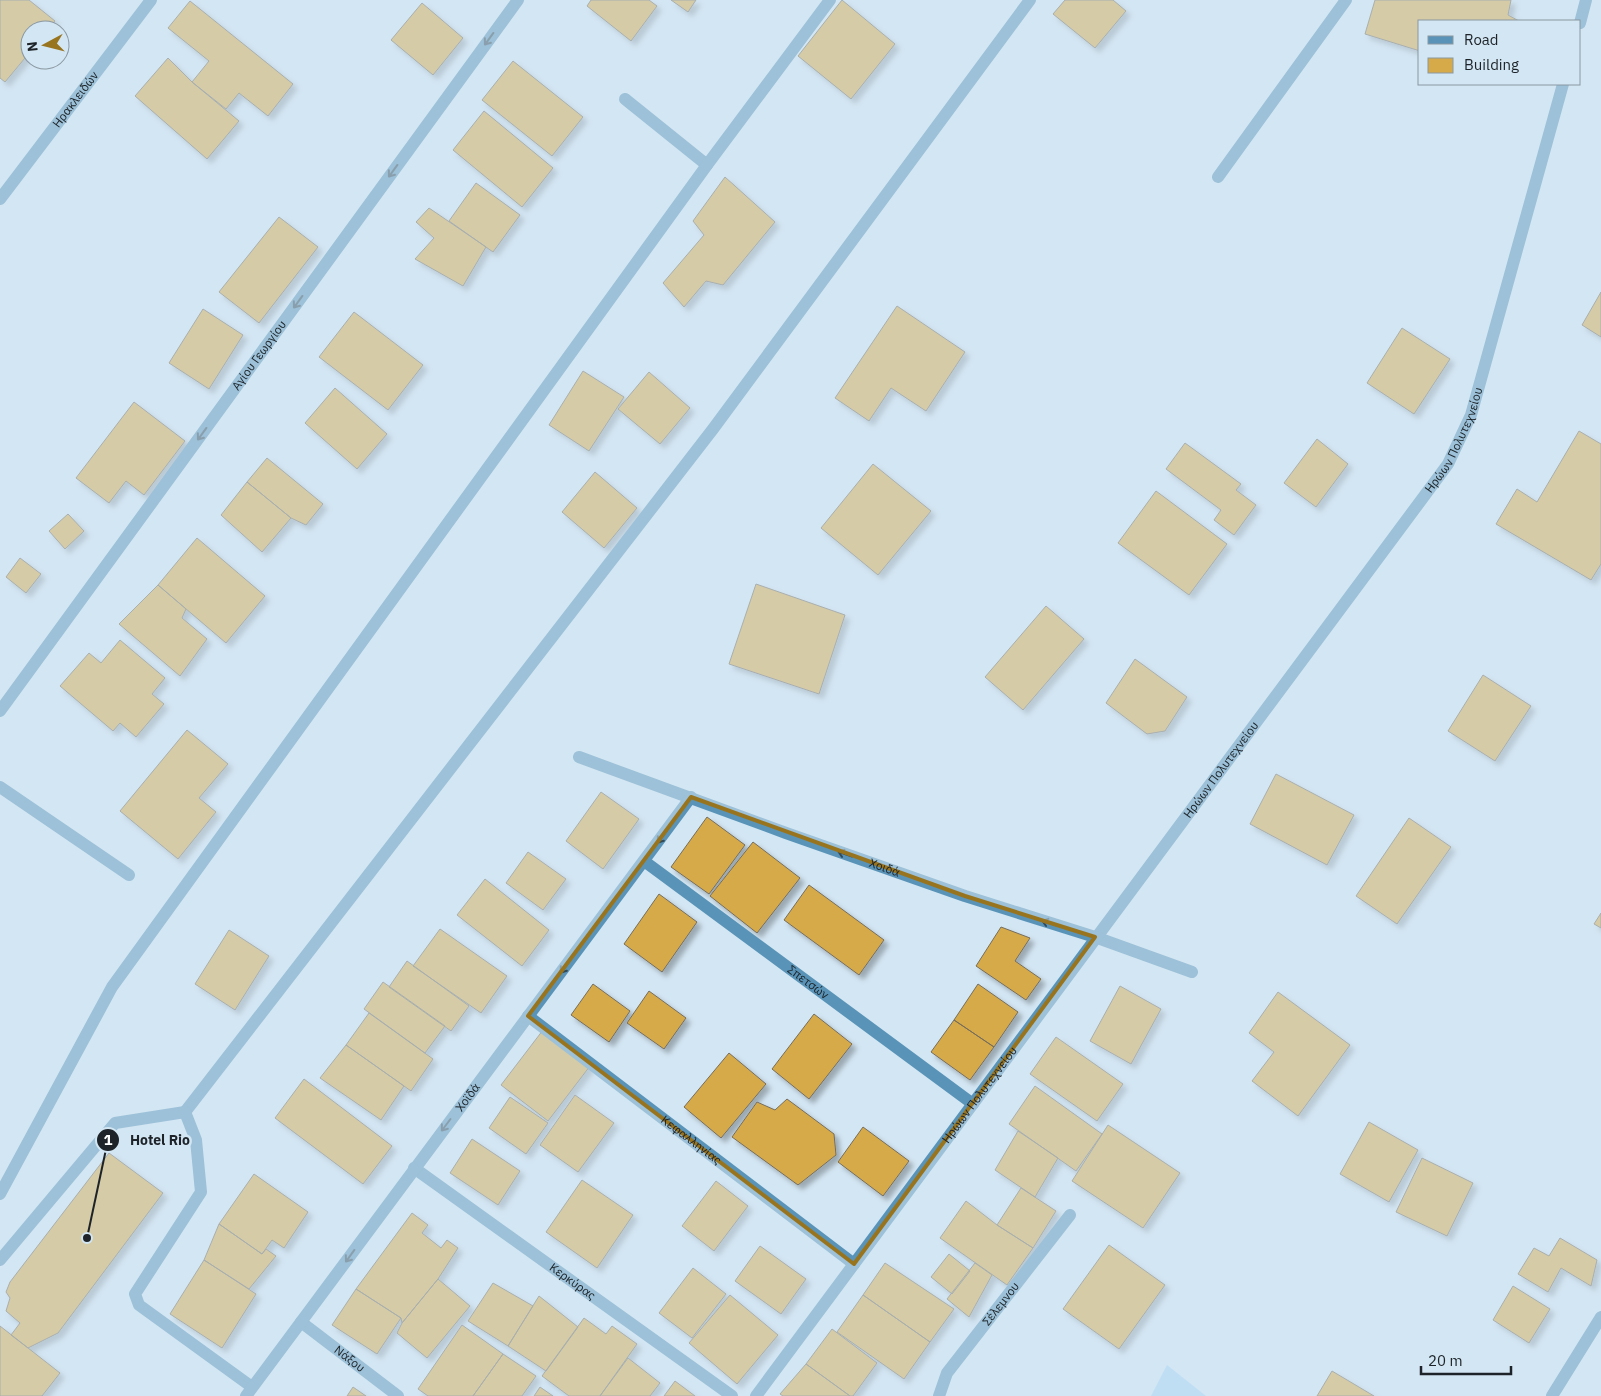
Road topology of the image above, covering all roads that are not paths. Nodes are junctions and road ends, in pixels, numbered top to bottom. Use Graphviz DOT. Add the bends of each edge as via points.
graph roads {
  1 [pos="151,0"];
  2 [pos="518,0"];
  3 [pos="830,0"];
  4 [pos="1030,0"];
  5 [pos="1346,0"];
  6 [pos="1586,0"];
  7 [pos="1581,20"];
  8 [pos="1563,85"];
  9 [pos="624,99"];
  10 [pos="707,165"];
  11 [pos="1218,177"];
  12 [pos="0,199"];
  13 [pos="0,711"];
  14 [pos="579,757"];
  15 [pos="0,788"];
  16 [pos="691,798"];
  17 [pos="644,861"];
  18 [pos="129,875"];
  19 [pos="1095,938"];
  20 [pos="1192,972"];
  21 [pos="528,1016"];
  22 [pos="973,1104"];
  23 [pos="184,1112"];
  24 [pos="414,1168"];
  25 [pos="0,1194"];
  26 [pos="1070,1215"];
  27 [pos="0,1260"];
  28 [pos="854,1264"];
  29 [pos="1601,1317"];
  30 [pos="301,1322"];
  31 [pos="249,1392"];
  32 [pos="398,1396"];
  33 [pos="732,1396"];
  34 [pos="756,1396"];
  35 [pos="939,1396"];
  36 [pos="1552,1396"];
  1 -- 12 [label="street, Ηρακλειδών"];
  2 -- 13 [label="street, Αγίου Γεωργίου, one-way"];
  3 -- 10 [label="street"];
  4 -- 23 [label="street" via="713,429"];
  5 -- 11 [label="street"];
  6 -- 7 [label="street"];
  8 -- 19 [label="street, Ηρώων Πολυτεχνείου" via="1471,415 1448,464"];
  9 -- 10 [label="street"];
  10 -- 25 [label="street" via="112,987"];
  14 -- 16 [label="street, Χοιδά"];
  15 -- 18 [label="street"];
  16 -- 17 [label="street, Χοϊδά, one-way"];
  19 -- 16 [label="street, Χοιδά, one-way" via="965,896"];
  17 -- 21 [label="street, Χοϊδά, one-way"];
  17 -- 22 [label="street, Σπετσών"];
  19 -- 20 [label="street, Χοιδά"];
  19 -- 22 [label="street, Ηρώων Πολυτεχνείου"];
  21 -- 24 [label="street, Χοϊδά, one-way"];
  21 -- 28 [label="street, Κεφαλληνίας"];
  22 -- 28 [label="street, Ηρώων Πολυτεχνείου"];
  23 -- 27 [label="street" via="115,1123"];
  23 -- 31 [label="street" via="196,1140 201,1192 135,1294 139,1305"];
  24 -- 30 [label="street, Χοϊδά, one-way"];
  24 -- 33 [label="street, Κερκύρας"];
  26 -- 35 [label="street, Σέλεμνου" via="947,1373"];
  28 -- 34 [label="street, Ηρώων Πολυτεχνείου"];
  29 -- 36 [label="street"];
  30 -- 31 [label="street, Χοϊδά"];
  30 -- 32 [label="street, Νάξου"];
}
